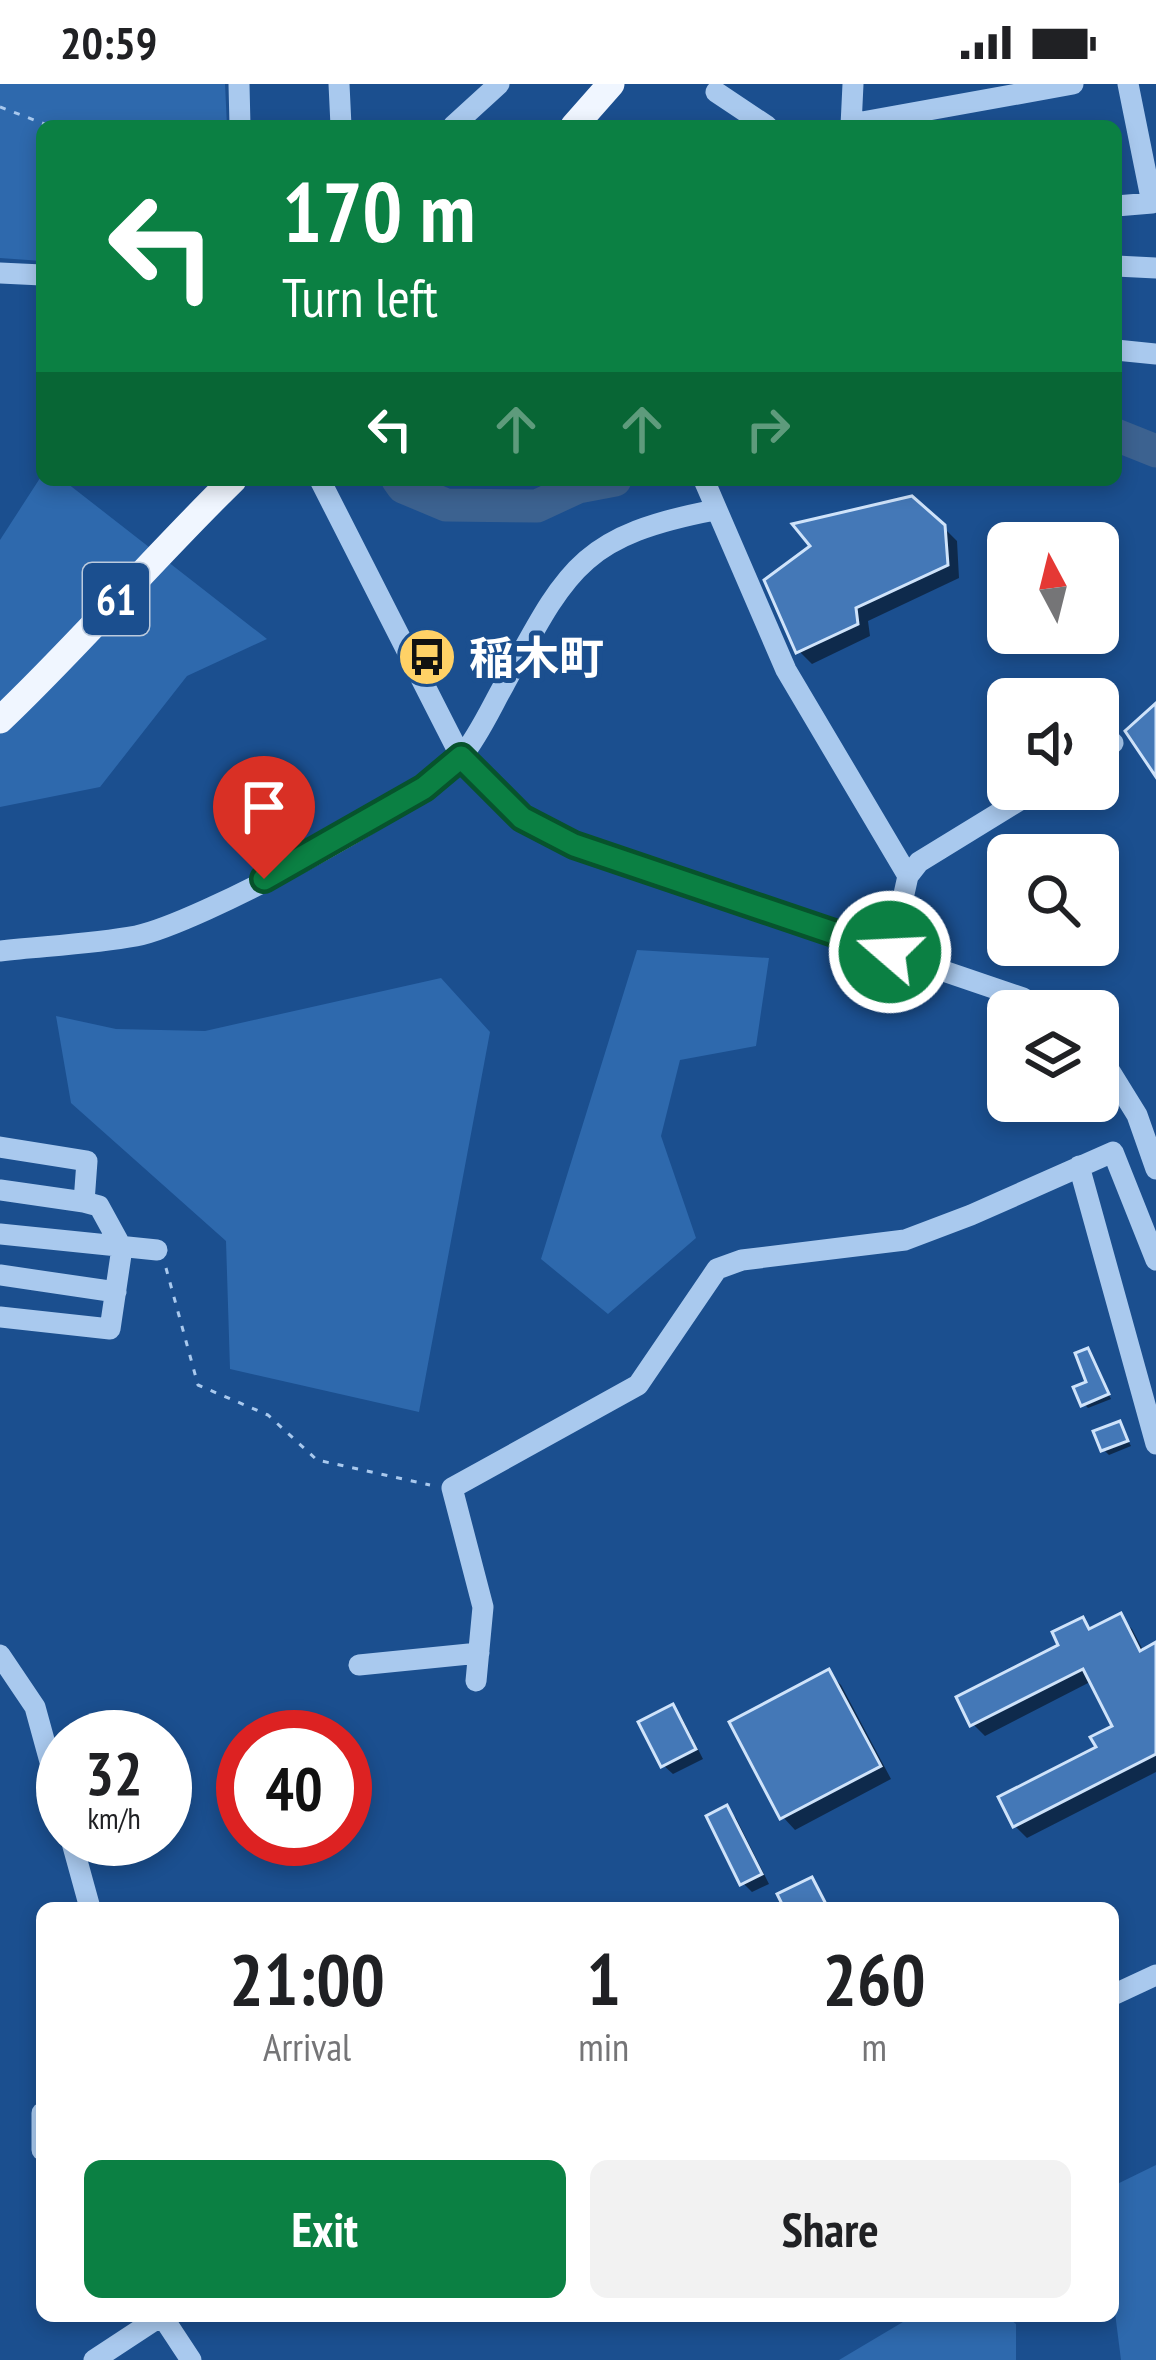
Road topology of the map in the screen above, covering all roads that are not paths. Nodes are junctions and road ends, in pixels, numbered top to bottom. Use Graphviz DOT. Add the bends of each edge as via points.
graph roads {
  1 [pos="239,84"];
  2 [pos="340,84"];
  3 [pos="611,84"];
  4 [pos="853,84"];
  5 [pos="1073,84"];
  6 [pos="1128,84"];
  7 [pos="494,86"];
  8 [pos="716,92"];
  9 [pos="240,120"];
  10 [pos="341,120"];
  11 [pos="459,120"];
  12 [pos="579,120"];
  13 [pos="758,120"];
  14 [pos="851,120"];
  15 [pos="878,120"];
  16 [pos="1122,206"];
  17 [pos="1154,207"];
  18 [pos="1122,266"];
  19 [pos="1156,268"];
  20 [pos="0,273"];
  21 [pos="36,275"];
  22 [pos="1122,351"];
  23 [pos="1156,354"];
  24 [pos="227,486"];
  25 [pos="323,486"];
  26 [pos="709,494"];
  27 [pos="0,720"];
  28 [pos="461,757"];
  29 [pos="1004,810"];
  30 [pos="908,876"];
  31 [pos="0,951"];
  32 [pos="890,952"];
  33 [pos="1000,990"];
  34 [pos="1119,1086"];
  35 [pos="0,1147"];
  36 [pos="1079,1166"];
  37 [pos="1156,1169"];
  38 [pos="0,1190"];
  39 [pos="85,1202"];
  40 [pos="0,1234"];
  41 [pos="122,1248"];
  42 [pos="158,1250"];
  43 [pos="1156,1259"];
  44 [pos="0,1275"];
  45 [pos="116,1292"];
  46 [pos="0,1317"];
  47 [pos="1156,1444"];
  48 [pos="479,1654"];
  49 [pos="0,1655"];
  50 [pos="359,1665"];
  51 [pos="476,1681"];
  52 [pos="36,1714"];
  53 [pos="78,1866"];
  54 [pos="88,1902"];
  55 [pos="1156,1975"];
  56 [pos="1119,1992"];
  57 [pos="152,2322"];
  58 [pos="165,2322"];
  59 [pos="94,2360"];
  60 [pos="191,2360"];
  1 -- 9 [label="street"];
  2 -- 10 [label="street"];
  3 -- 12 [label="main road"];
  4 -- 14 [label="street"];
  5 -- 15 [label="street"];
  6 -- 17 [label="street"];
  7 -- 11 [label="street"];
  8 -- 13 [label="street"];
  16 -- 17 [label="street"];
  18 -- 19 [label="street"];
  20 -- 21 [label="street"];
  22 -- 23 [label="street"];
  24 -- 27 [label="main road, 61"];
  25 -- 28 [label="street"];
  26 -- 28 [label="street" via="596,549 569,573"];
  26 -- 30 [label="street" via="786,670"];
  28 -- 31 [label="street" via="341,839 187,920 139,936"];
  28 -- 32 [label="street" via="522,818 574,845"];
  29 -- 30 [label="street"];
  30 -- 32 [label="street"];
  32 -- 33 [label="street"];
  34 -- 37 [label="street"];
  35 -- 39 [label="street" via="87,1161"];
  36 -- 43 [label="street" via="1113,1152"];
  36 -- 47 [label="street"];
  36 -- 48 [label="street" via="905,1240 717,1270 638,1385 452,1488 483,1607"];
  38 -- 39 [label="street"];
  39 -- 41 [label="street" via="99,1206"];
  40 -- 41 [label="street"];
  41 -- 42 [label="street"];
  41 -- 45 [label="street"];
  44 -- 45 [label="street"];
  45 -- 46 [label="street" via="110,1329"];
  48 -- 50 [label="street"];
  48 -- 51 [label="street"];
  49 -- 52 [label="street"];
  53 -- 54 [label="street"];
  55 -- 56 [label="street"];
  57 -- 59 [label="street"];
  58 -- 60 [label="street"];
}
